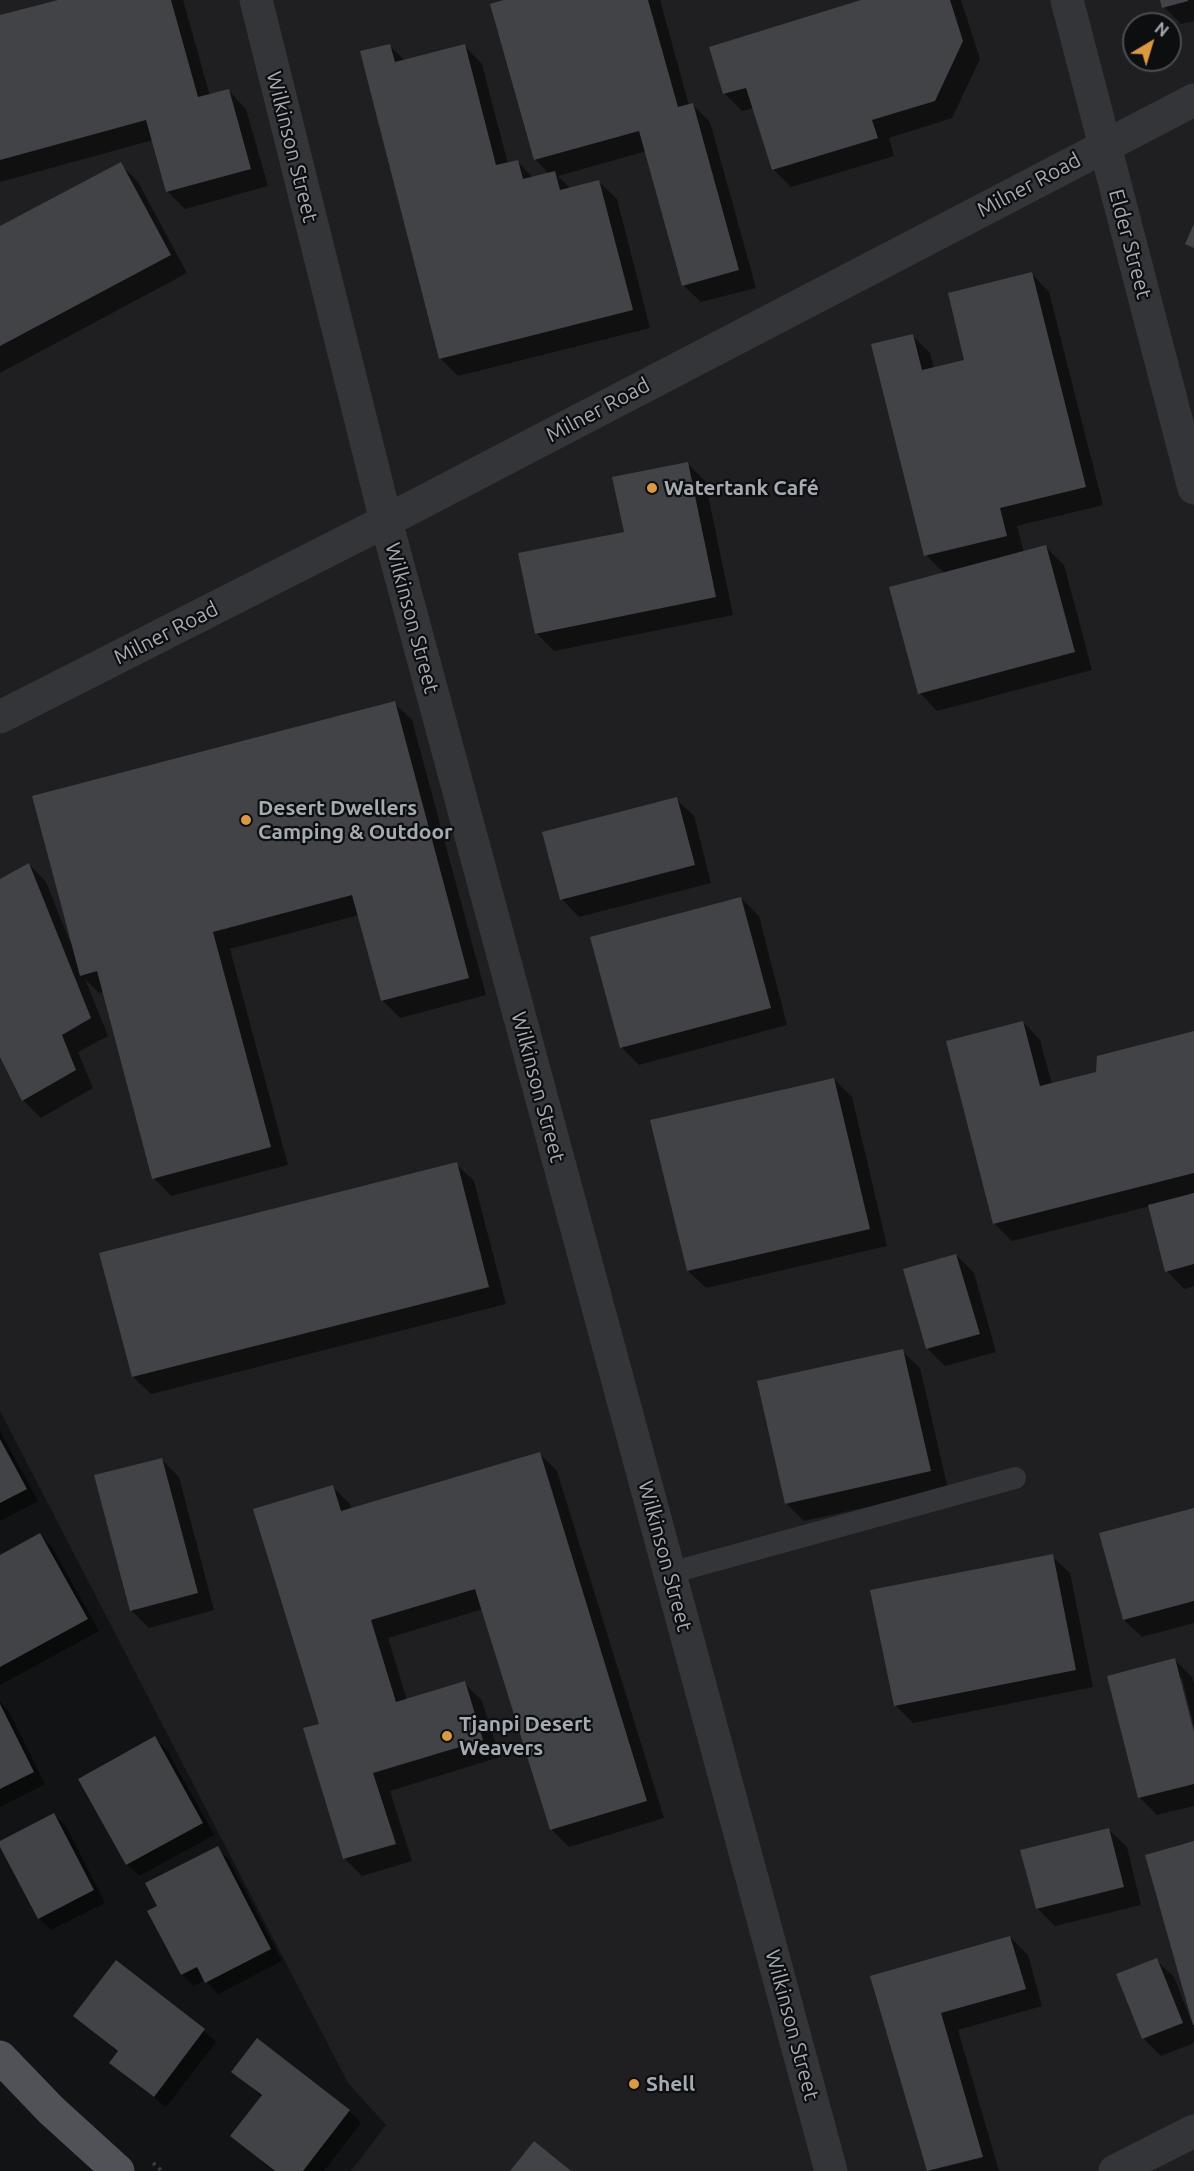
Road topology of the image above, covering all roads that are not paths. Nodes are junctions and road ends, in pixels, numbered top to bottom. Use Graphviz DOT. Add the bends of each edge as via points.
graph roads {
  1 [pos="255,0"];
  2 [pos="1066,0"];
  3 [pos="1194,100"];
  4 [pos="1104,146"];
  5 [pos="1194,488"];
  6 [pos="386,521"];
  7 [pos="0,717"];
  8 [pos="1015,1478"];
  9 [pos="670,1573"];
  10 [pos="0,2057"];
  11 [pos="1194,2131"];
  12 [pos="118,2171"];
  13 [pos="831,2171"];
  14 [pos="1115,2171"];
  1 -- 6 [label="street, Wilkinson Street"];
  2 -- 4 [label="street, Elder Street"];
  3 -- 4 [label="street, Milner Road"];
  4 -- 5 [label="street, Elder Street"];
  4 -- 6 [label="street, Milner Road"];
  6 -- 7 [label="street, Milner Road"];
  6 -- 9 [label="street, Wilkinson Street"];
  8 -- 9 [label="lane"];
  9 -- 13 [label="street, Wilkinson Street"];
  10 -- 12 [label="main road"];
  11 -- 14 [label="street"];
}
